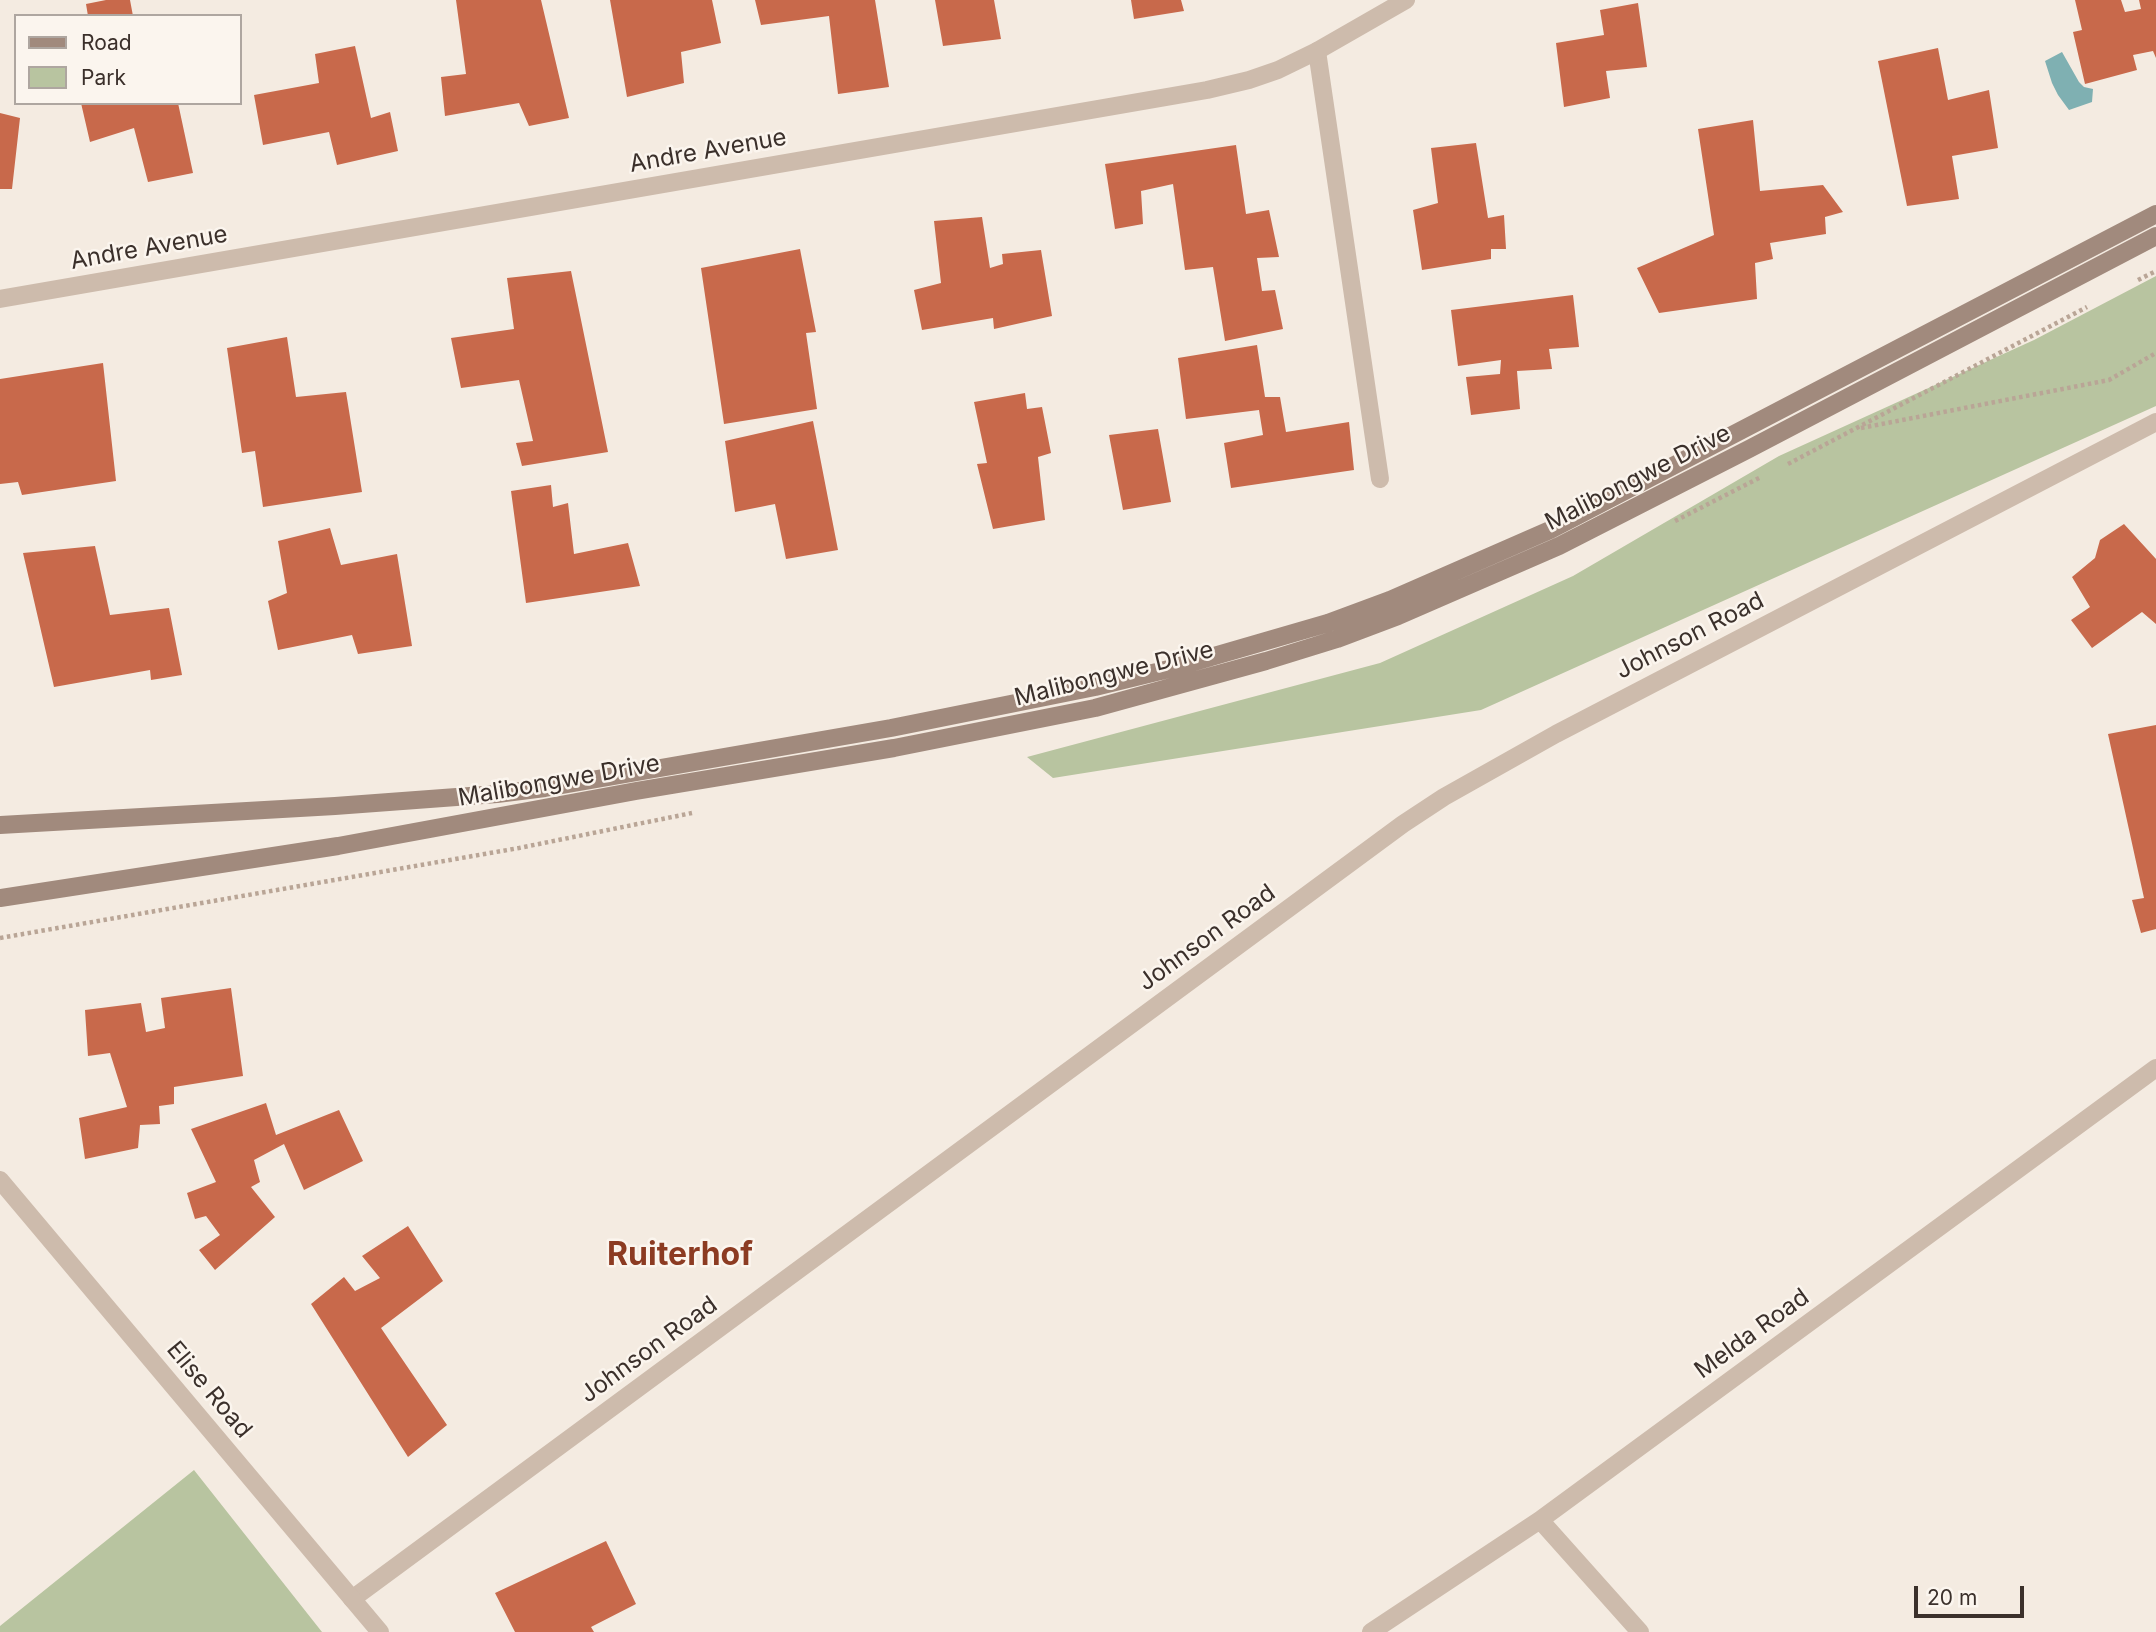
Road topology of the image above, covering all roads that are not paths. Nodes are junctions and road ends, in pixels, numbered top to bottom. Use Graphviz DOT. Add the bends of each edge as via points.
graph roads {
  1 [pos="1406,0"];
  2 [pos="1317,51"];
  3 [pos="2156,214"];
  4 [pos="2156,236"];
  5 [pos="0,299"];
  6 [pos="2156,422"];
  7 [pos="1380,479"];
  8 [pos="0,825"];
  9 [pos="0,898"];
  10 [pos="2156,1068"];
  11 [pos="0,1180"];
  12 [pos="1540,1520"];
  13 [pos="352,1599"];
  14 [pos="380,1632"];
  15 [pos="1371,1632"];
  16 [pos="1640,1632"];
  1 -- 2 [label="street, Andre Avenue"];
  2 -- 5 [label="street, Andre Avenue" via="1250,80 1207,90"];
  2 -- 7 [label="street"];
  3 -- 8 [label="main road, Malibongwe Drive" via="1550,530 1377,605 1186,664 891,728 521,791"];
  4 -- 9 [label="main road, Malibongwe Drive" via="1559,546 1398,616 1266,661 1095,708 894,748 338,846"];
  6 -- 13 [label="street, Johnson Road" via="1568,727 1444,797"];
  10 -- 12 [label="street, Melda Road"];
  11 -- 13 [label="street, Elise Road"];
  12 -- 15 [label="street, Melda Road"];
  12 -- 16 [label="street"];
  13 -- 14 [label="street, Elise Road"];
}
